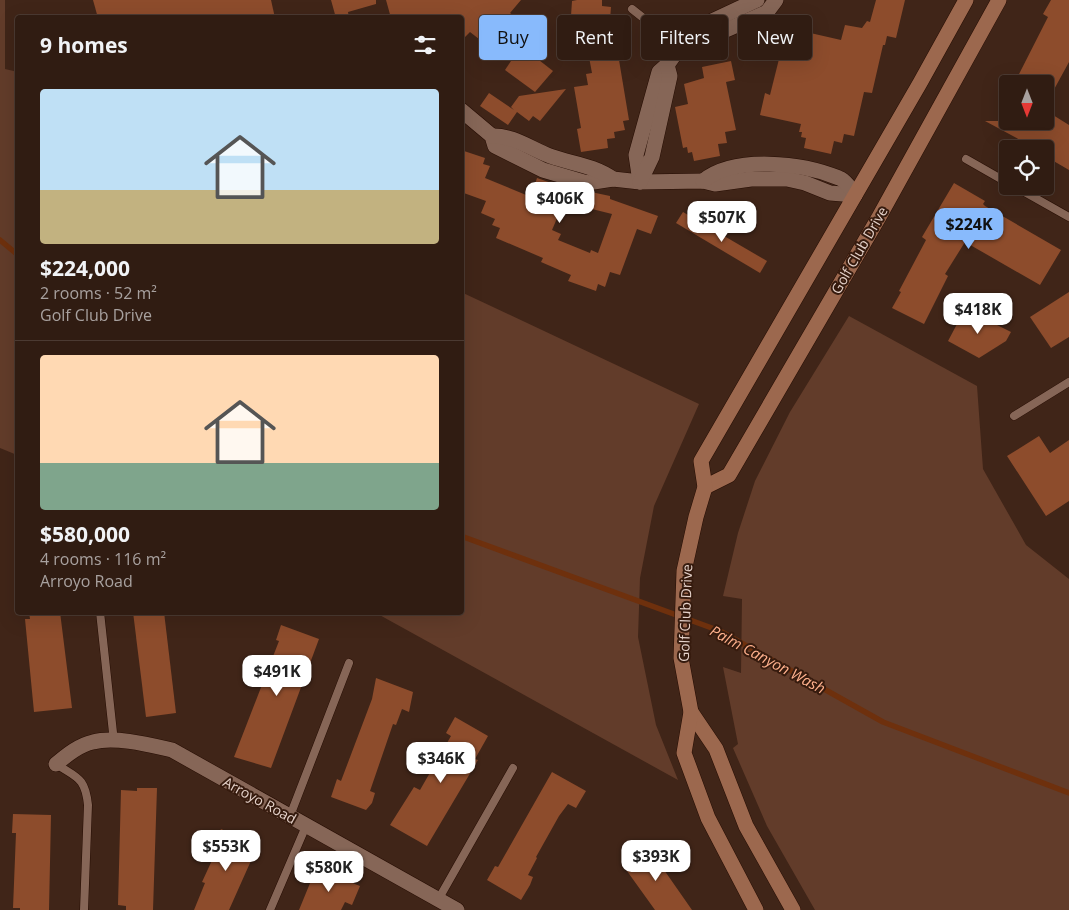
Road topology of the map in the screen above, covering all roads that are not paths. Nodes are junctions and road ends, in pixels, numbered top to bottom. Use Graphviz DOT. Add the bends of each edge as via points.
graph roads {
  1 [pos="757,0"];
  2 [pos="776,0"];
  3 [pos="966,0"];
  4 [pos="998,0"];
  5 [pos="632,9"];
  6 [pos="725,15"];
  7 [pos="641,16"];
  8 [pos="728,29"];
  9 [pos="671,60"];
  10 [pos="464,113"];
  11 [pos="966,159"];
  12 [pos="999,178"];
  13 [pos="640,182"];
  14 [pos="855,195"];
  15 [pos="1029,195"];
  16 [pos="1069,218"];
  17 [pos="1069,382"];
  18 [pos="1014,416"];
  19 [pos="705,487"];
  20 [pos="100,615"];
  21 [pos="349,663"];
  22 [pos="691,712"];
  23 [pos="114,742"];
  24 [pos="56,764"];
  25 [pos="513,768"];
  26 [pos="290,816"];
  27 [pos="306,826"];
  28 [pos="438,900"];
  29 [pos="84,910"];
  30 [pos="270,910"];
  31 [pos="457,910"];
  32 [pos="756,910"];
  33 [pos="793,910"];
  1 -- 6 [label="street"];
  2 -- 8 [label="street" via="767,12"];
  3 -- 14 [label="street, Golf Club Drive"];
  4 -- 19 [label="street, Golf Club Drive" via="874,226 729,475"];
  5 -- 7 [label="lane"];
  9 -- 13 [label="street" via="659,72 636,155"];
  10 -- 13 [label="street" via="492,136 495,146 543,170 588,183 612,180"];
  11 -- 12 [label="lane"];
  13 -- 14 [label="street" via="703,181 714,172 735,167 790,164 841,178"];
  14 -- 19 [label="street, Golf Club Drive" via="701,461"];
  15 -- 16 [label="lane"];
  17 -- 18 [label="lane"];
  19 -- 22 [label="street, Golf Club Drive" via="684,570 681,658"];
  20 -- 23 [label="lane"];
  21 -- 26 [label="lane"];
  22 -- 32 [label="street, Golf Club Drive" via="684,753 708,818"];
  22 -- 33 [label="street, Golf Club Drive" via="716,749 746,826"];
  23 -- 24 [label="street, Arroyo Road" via="94,741 72,751"];
  23 -- 26 [label="street, Arroyo Road" via="136,742 172,750"];
  24 -- 29 [label="lane" via="83,782 86,790"];
  25 -- 28 [label="lane"];
  26 -- 27 [label="street, Arroyo Road"];
  27 -- 28 [label="street, Arroyo Road"];
  27 -- 30 [label="lane"];
  28 -- 31 [label="street, Arroyo Road"];
}
